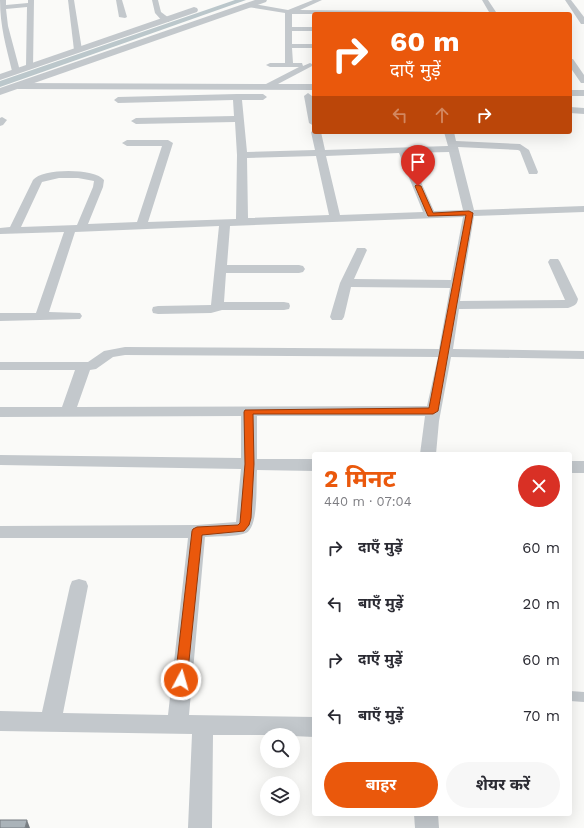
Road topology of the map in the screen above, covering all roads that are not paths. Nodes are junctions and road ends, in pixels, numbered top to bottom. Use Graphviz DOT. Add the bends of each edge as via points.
graph roads {
  1 [pos="71,0"];
  2 [pos="119,0"];
  3 [pos="155,0"];
  4 [pos="263,0"];
  5 [pos="319,0"];
  6 [pos="485,0"];
  7 [pos="568,0"];
  8 [pos="30,2"];
  9 [pos="1,5"];
  10 [pos="248,5"];
  11 [pos="203,7"];
  12 [pos="358,11"];
  13 [pos="409,11"];
  14 [pos="290,12"];
  15 [pos="452,12"];
  16 [pos="493,12"];
  17 [pos="123,17"];
  18 [pos="1,20"];
  19 [pos="166,20"];
  20 [pos="584,22"];
  21 [pos="288,29"];
  22 [pos="312,29"];
  23 [pos="3,33"];
  24 [pos="289,46"];
  25 [pos="312,46"];
  26 [pos="10,47"];
  27 [pos="0,48"];
  28 [pos="78,50"];
  29 [pos="572,64"];
  30 [pos="270,65"];
  31 [pos="289,65"];
  32 [pos="312,65"];
  33 [pos="30,66"];
  34 [pos="16,71"];
  35 [pos="0,77"];
  36 [pos="584,81"];
  37 [pos="18,86"];
  38 [pos="266,87"];
  39 [pos="312,87"];
  40 [pos="0,92"];
  41 [pos="572,93"];
  42 [pos="584,93"];
  43 [pos="292,96"];
  44 [pos="311,96"];
  45 [pos="237,97"];
  46 [pos="269,97"];
  47 [pos="118,100"];
  48 [pos="572,110"];
  49 [pos="584,111"];
  50 [pos="239,119"];
  51 [pos="136,121"];
  52 [pos="316,134"];
  53 [pos="450,134"];
  54 [pos="127,143"];
  55 [pos="453,146"];
  56 [pos="402,150"];
  57 [pos="321,153"];
  58 [pos="242,155"];
  59 [pos="533,172"];
  60 [pos="584,209"];
  61 [pos="469,213"];
  62 [pos="430,215"];
  63 [pos="335,218"];
  64 [pos="225,222"];
  65 [pos="242,222"];
  66 [pos="141,226"];
  67 [pos="76,228"];
  68 [pos="14,230"];
  69 [pos="0,231"];
  70 [pos="361,250"];
  71 [pos="554,262"];
  72 [pos="221,269"];
  73 [pos="299,269"];
  74 [pos="346,283"];
  75 [pos="457,284"];
  76 [pos="453,305"];
  77 [pos="218,306"];
  78 [pos="284,306"];
  79 [pos="158,310"];
  80 [pos="0,316"];
  81 [pos="41,316"];
  82 [pos="75,316"];
  83 [pos="337,317"];
  84 [pos="445,354"];
  85 [pos="584,355"];
  86 [pos="0,366"];
  87 [pos="84,366"];
  88 [pos="433,411"];
  89 [pos="0,412"];
  90 [pos="68,412"];
  91 [pos="249,412"];
  92 [pos="428,452"];
  93 [pos="0,460"];
  94 [pos="249,464"];
  95 [pos="312,465"];
  96 [pos="572,467"];
  97 [pos="584,467"];
  98 [pos="197,531"];
  99 [pos="0,532"];
  100 [pos="79,586"];
  101 [pos="572,696"];
  102 [pos="584,697"];
  103 [pos="0,721"];
  104 [pos="50,722"];
  105 [pos="176,725"];
  106 [pos="203,726"];
  107 [pos="312,727"];
  108 [pos="426,816"];
  109 [pos="200,828"];
  110 [pos="427,828"];
  1 -- 28 [label="street"];
  2 -- 17 [label="street"];
  3 -- 19 [label="street" via="158,14"];
  4 -- 10 [label="street"];
  5 -- 14 [label="street"];
  6 -- 16 [label="street"];
  7 -- 20 [label="street"];
  8 -- 9 [label="street"];
  8 -- 33 [label="street"];
  9 -- 18 [label="street"];
  10 -- 14 [label="street"];
  10 -- 37 [label="street"];
  11 -- 19 [label="street"];
  12 -- 13 [label="street"];
  12 -- 14 [label="street"];
  13 -- 15 [label="street"];
  14 -- 21 [label="street"];
  18 -- 23 [label="street"];
  19 -- 28 [label="street"];
  21 -- 22 [label="street"];
  21 -- 24 [label="street"];
  23 -- 26 [label="street"];
  24 -- 25 [label="street"];
  24 -- 31 [label="street"];
  26 -- 27 [label="street"];
  26 -- 34 [label="street" via="10,62"];
  28 -- 33 [label="street"];
  29 -- 36 [label="street"];
  30 -- 31 [label="street"];
  31 -- 32 [label="street"];
  32 -- 38 [label="street"];
  33 -- 34 [label="street"];
  34 -- 35 [label="street"];
  37 -- 38 [label="street"];
  37 -- 40 [label="street"];
  38 -- 39 [label="street"];
  41 -- 42 [label="street"];
  43 -- 44 [label="street"];
  45 -- 46 [label="street"];
  45 -- 47 [label="street"];
  45 -- 50 [label="street"];
  48 -- 49 [label="street"];
  50 -- 51 [label="street"];
  50 -- 58 [label="street"];
  52 -- 57 [label="street"];
  53 -- 55 [label="street"];
  54 -- 66 [label="street" via="168,143"];
  55 -- 56 [label="street"];
  55 -- 59 [label="street" via="520,147 524,150"];
  55 -- 61 [label="street"];
  56 -- 57 [label="street"];
  56 -- 62 [label="street"];
  57 -- 58 [label="street"];
  57 -- 63 [label="street"];
  58 -- 65 [label="street"];
  60 -- 61 [label="street"];
  61 -- 62 [label="street"];
  61 -- 75 [label="street"];
  62 -- 63 [label="street"];
  63 -- 65 [label="street"];
  64 -- 65 [label="street"];
  64 -- 66 [label="street"];
  64 -- 72 [label="street"];
  66 -- 67 [label="street"];
  67 -- 68 [label="street"];
  67 -- 68 [label="street" via="98,187 98,180 92,176 58,175 38,180"];
  67 -- 81 [label="street"];
  68 -- 69 [label="street"];
  70 -- 74 [label="street"];
  71 -- 76 [label="street" via="572,299 568,304"];
  72 -- 73 [label="street"];
  72 -- 77 [label="street"];
  74 -- 75 [label="street"];
  74 -- 83 [label="street"];
  75 -- 76 [label="street"];
  76 -- 84 [label="street"];
  77 -- 78 [label="street"];
  77 -- 79 [label="street" via="211,309"];
  80 -- 81 [label="street"];
  81 -- 82 [label="street"];
  84 -- 85 [label="street"];
  84 -- 87 [label="street" via="125,351 114,352 96,364"];
  84 -- 88 [label="street"];
  86 -- 87 [label="street"];
  87 -- 90 [label="street"];
  88 -- 91 [label="street"];
  88 -- 92 [label="street"];
  89 -- 90 [label="street"];
  90 -- 91 [label="street"];
  91 -- 94 [label="street"];
  93 -- 94 [label="street"];
  94 -- 95 [label="street"];
  94 -- 98 [label="street" via="244,525 235,530"];
  96 -- 97 [label="street"];
  98 -- 99 [label="street"];
  98 -- 105 [label="street"];
  100 -- 104 [label="street"];
  101 -- 102 [label="lane"];
  103 -- 104 [label="street"];
  104 -- 105 [label="street"];
  105 -- 106 [label="street"];
  106 -- 107 [label="street"];
  106 -- 109 [label="street"];
  108 -- 110 [label="street"];
}
